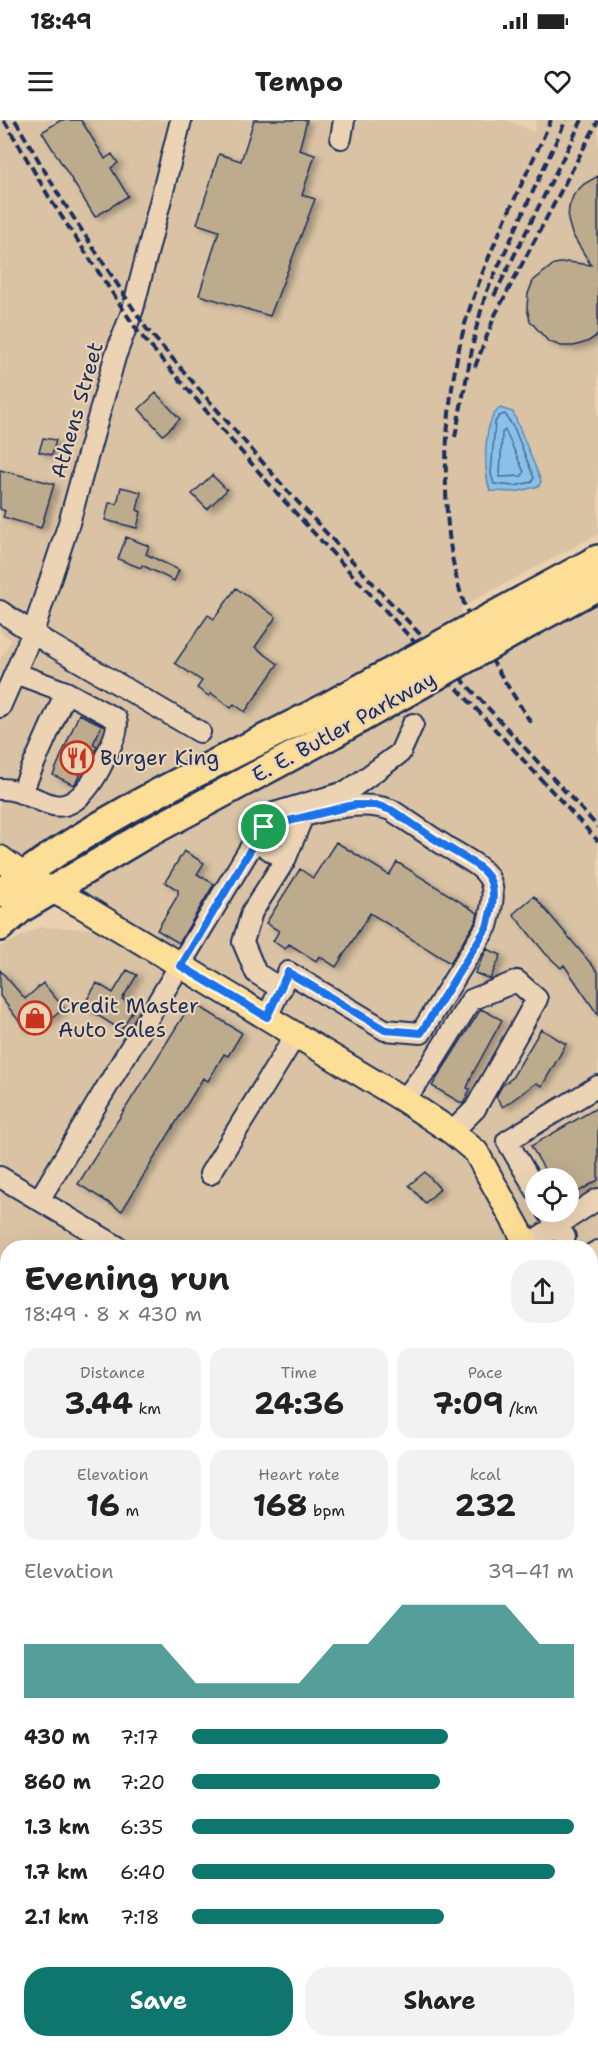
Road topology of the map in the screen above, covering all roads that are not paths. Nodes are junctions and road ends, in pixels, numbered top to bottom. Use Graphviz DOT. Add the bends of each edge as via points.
graph roads {
  1 [pos="181,120"];
  2 [pos="598,559"];
  3 [pos="598,586"];
  4 [pos="531,609"];
  5 [pos="0,611"];
  6 [pos="33,632"];
  7 [pos="15,673"];
  8 [pos="66,692"];
  9 [pos="0,707"];
  10 [pos="413,724"];
  11 [pos="200,732"];
  12 [pos="6,789"];
  13 [pos="303,816"];
  14 [pos="259,834"];
  15 [pos="0,858"];
  16 [pos="285,860"];
  17 [pos="23,875"];
  18 [pos="54,891"];
  19 [pos="0,893"];
  20 [pos="223,894"];
  21 [pos="252,912"];
  22 [pos="0,927"];
  23 [pos="181,966"];
  24 [pos="281,989"];
  25 [pos="267,1017"];
  26 [pos="295,1036"];
  27 [pos="598,1086"];
  28 [pos="404,1100"];
  29 [pos="452,1132"];
  30 [pos="525,1171"];
  31 [pos="210,1174"];
  32 [pos="0,1177"];
  33 [pos="598,1199"];
  34 [pos="39,1200"];
  35 [pos="556,1225"];
  36 [pos="106,1240"];
  37 [pos="524,1240"];
  38 [pos="537,1240"];
  1 -- 6 [label="street, Athens Street" via="133,309"];
  2 -- 4 [label="highway, E. E. Butler Parkway"];
  3 -- 4 [label="highway, E. E. Butler Parkway"];
  4 -- 17 [label="highway, E. E. Butler Parkway, bridge" via="151,796"];
  4 -- 18 [label="highway, E. E. Butler Parkway, bridge" via="333,734 143,836"];
  5 -- 6 [label="street"];
  6 -- 7 [label="street, Athens Street"];
  6 -- 11 [label="street"];
  7 -- 8 [label="street"];
  7 -- 9 [label="street, Athens Street"];
  8 -- 12 [label="street"];
  8 -- 12 [label="street" via="116,719 117,729 89,788 56,806"];
  10 -- 14 [label="street" via="400,753 348,791 274,813"];
  13 -- 14 [label="street"];
  13 -- 16 [label="street"];
  13 -- 24 [label="street" via="354,805 391,810 484,868 493,887 492,908 487,927 421,1033 385,1030 288,972"];
  14 -- 16 [label="street"];
  14 -- 20 [label="street"];
  15 -- 17 [label="main road"];
  16 -- 21 [label="street"];
  17 -- 18 [label="main road"];
  17 -- 19 [label="highway, E. E. Butler Parkway"];
  18 -- 22 [label="highway, E. E. Butler Parkway" via="22,908"];
  18 -- 23 [label="main road"];
  20 -- 21 [label="street"];
  20 -- 23 [label="street"];
  21 -- 24 [label="street" via="243,942 256,973"];
  23 -- 25 [label="main road"];
  23 -- 34 [label="street"];
  24 -- 25 [label="street"];
  25 -- 26 [label="main road"];
  26 -- 28 [label="main road"];
  26 -- 31 [label="street"];
  27 -- 30 [label="street" via="507,1141"];
  28 -- 29 [label="main road"];
  28 -- 29 [label="street" via="471,1000 517,981 537,999 475,1109"];
  29 -- 37 [label="main road" via="476,1152"];
  32 -- 34 [label="street"];
  33 -- 35 [label="street"];
  34 -- 36 [label="street"];
  35 -- 38 [label="street"];
}
